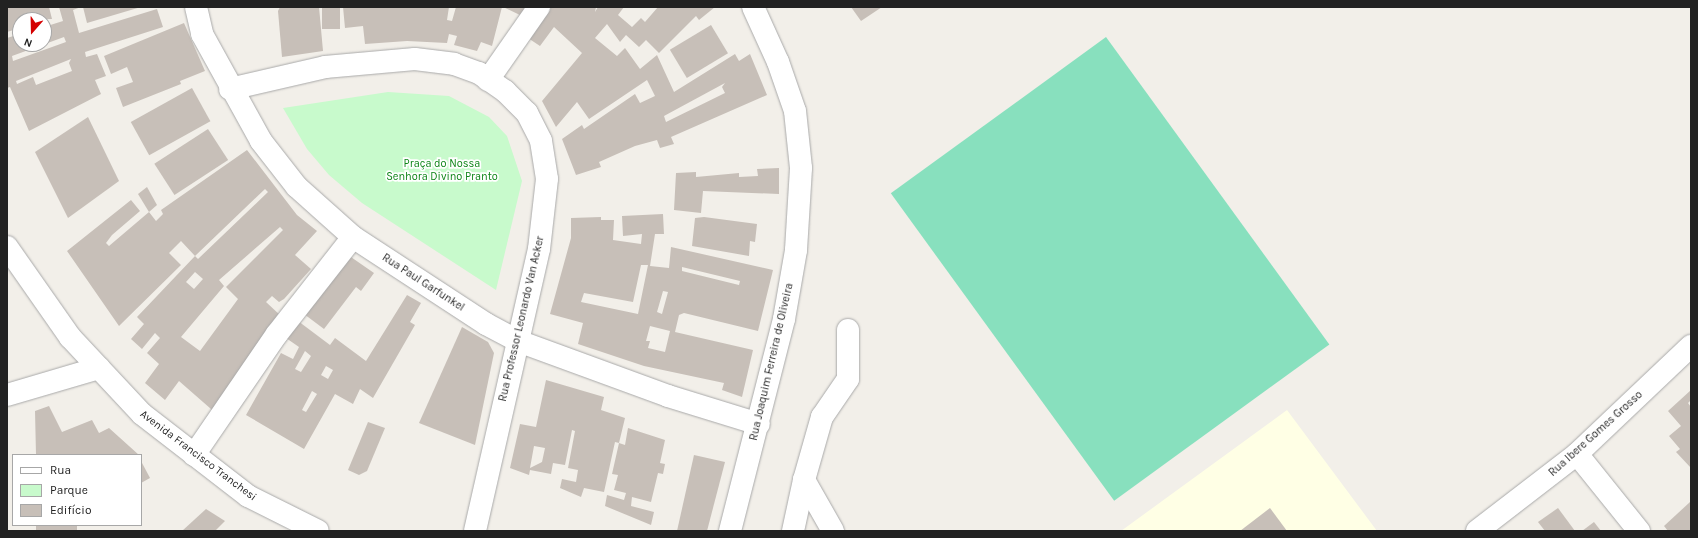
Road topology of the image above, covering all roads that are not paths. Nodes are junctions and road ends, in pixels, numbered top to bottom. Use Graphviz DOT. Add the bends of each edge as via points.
graph roads {
  1 [pos="196,7"];
  2 [pos="539,7"];
  3 [pos="752,7"];
  4 [pos="488,80"];
  5 [pos="230,89"];
  6 [pos="353,237"];
  7 [pos="7,246"];
  8 [pos="848,330"];
  9 [pos="518,341"];
  10 [pos="1691,346"];
  11 [pos="99,368"];
  12 [pos="7,395"];
  13 [pos="759,424"];
  14 [pos="1577,454"];
  15 [pos="194,455"];
  16 [pos="804,480"];
  17 [pos="318,531"];
  18 [pos="475,531"];
  19 [pos="730,531"];
  20 [pos="793,531"];
  21 [pos="834,531"];
  22 [pos="1478,531"];
  23 [pos="1639,531"];
  1 -- 5 [label="street, Rua Paul Garfunkel" via="202,34"];
  2 -- 4 [label="street"];
  3 -- 13 [label="street, Rua Joaquim Ferreira de Oliveira" via="778,62 795,111 802,168 796,250 784,319"];
  4 -- 5 [label="street, Rua Professor Leonardo Van Acker" via="454,64 415,59 325,67"];
  4 -- 9 [label="street, Rua Professor Leonardo Van Acker" via="526,113 541,141 547,179 539,250"];
  5 -- 6 [label="street, Rua Paul Garfunkel" via="261,141 297,187"];
  6 -- 9 [label="street, Rua Paul Garfunkel" via="486,324"];
  6 -- 15 [label="street" via="277,334"];
  7 -- 11 [label="street, Avenida Francisco Tranchesi" via="70,338"];
  8 -- 16 [label="street" via="848,379 822,417"];
  9 -- 13 [label="street, Rua Paul Garfunkel" via="668,396"];
  9 -- 18 [label="street, Rua Professor Leonardo Van Acker"];
  10 -- 14 [label="street, Rua Ibere Gomes Grosso"];
  11 -- 12 [label="street"];
  11 -- 15 [label="street, Avenida Francisco Tranchesi" via="142,414"];
  13 -- 19 [label="street, Rua Joaquim Ferreira de Oliveira"];
  14 -- 22 [label="street, Rua Ibere Gomes Grosso"];
  14 -- 23 [label="street"];
  15 -- 17 [label="street, Avenida Francisco Tranchesi" via="248,496"];
  16 -- 20 [label="street"];
  16 -- 21 [label="street"];
}
